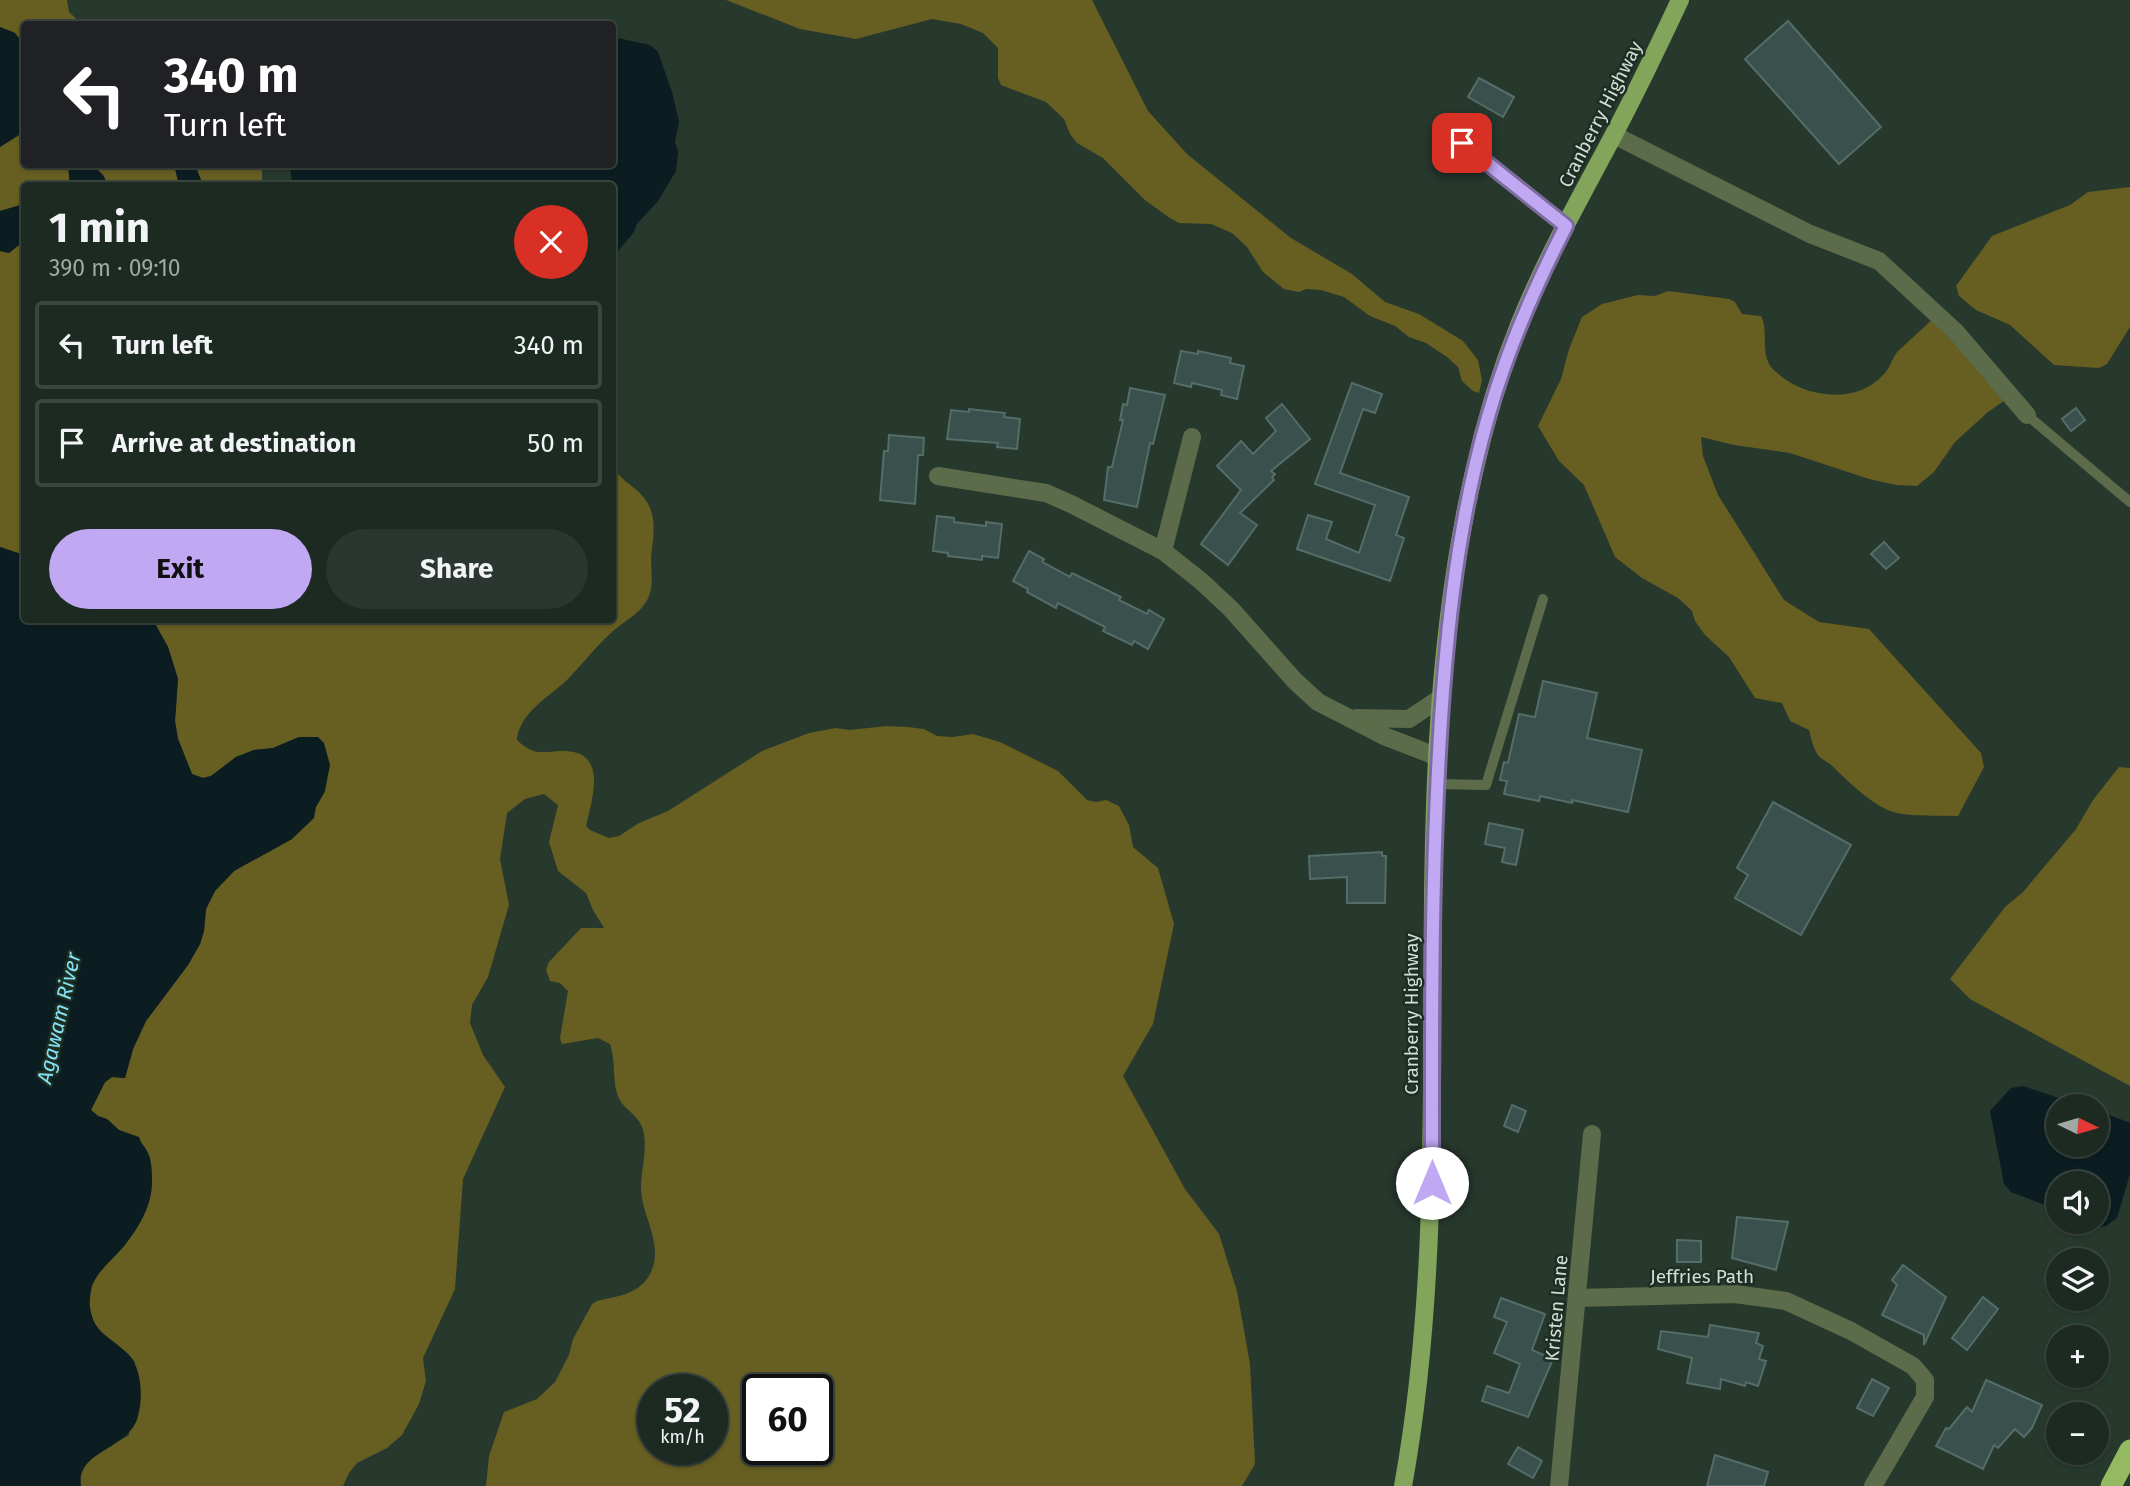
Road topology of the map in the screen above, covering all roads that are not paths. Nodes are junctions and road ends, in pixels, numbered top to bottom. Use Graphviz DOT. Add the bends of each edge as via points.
graph roads {
  1 [pos="1680,0"];
  2 [pos="1614,135"];
  3 [pos="1462,143"];
  4 [pos="1566,226"];
  5 [pos="2027,415"];
  6 [pos="1192,436"];
  7 [pos="938,476"];
  8 [pos="2130,502"];
  9 [pos="1163,551"];
  10 [pos="1543,599"];
  11 [pos="1442,697"];
  12 [pos="1349,717"];
  13 [pos="1438,757"];
  14 [pos="1437,783"];
  15 [pos="1592,1134"];
  16 [pos="1577,1297"];
  17 [pos="2130,1450"];
  18 [pos="1403,1486"];
  19 [pos="1559,1486"];
  20 [pos="1873,1486"];
  21 [pos="2111,1486"];
  1 -- 2 [label="main road, Cranberry Highway"];
  2 -- 4 [label="main road, Cranberry Highway"];
  2 -- 5 [label="street" via="1811,234 1879,261 1956,332"];
  3 -- 4 [label="lane"];
  4 -- 11 [label="main road, Cranberry Highway" via="1519,326 1487,419 1466,506"];
  5 -- 8 [label="lane"];
  6 -- 9 [label="street"];
  7 -- 9 [label="street" via="1046,493"];
  9 -- 12 [label="street" via="1221,600 1318,702"];
  10 -- 14 [label="lane" via="1486,785"];
  11 -- 12 [label="street" via="1409,719"];
  11 -- 13 [label="main road, Cranberry Highway"];
  12 -- 13 [label="street" via="1384,737"];
  13 -- 14 [label="main road, Cranberry Highway"];
  14 -- 18 [label="main road, Cranberry Highway" via="1429,1259"];
  15 -- 16 [label="street, Kristen Lane"];
  16 -- 19 [label="street, Kristen Lane"];
  16 -- 20 [label="street, Jeffries Path" via="1735,1294 1774,1298 1827,1320 1913,1366 1927,1385 1925,1396"];
  17 -- 21 [label="highway"];
}
